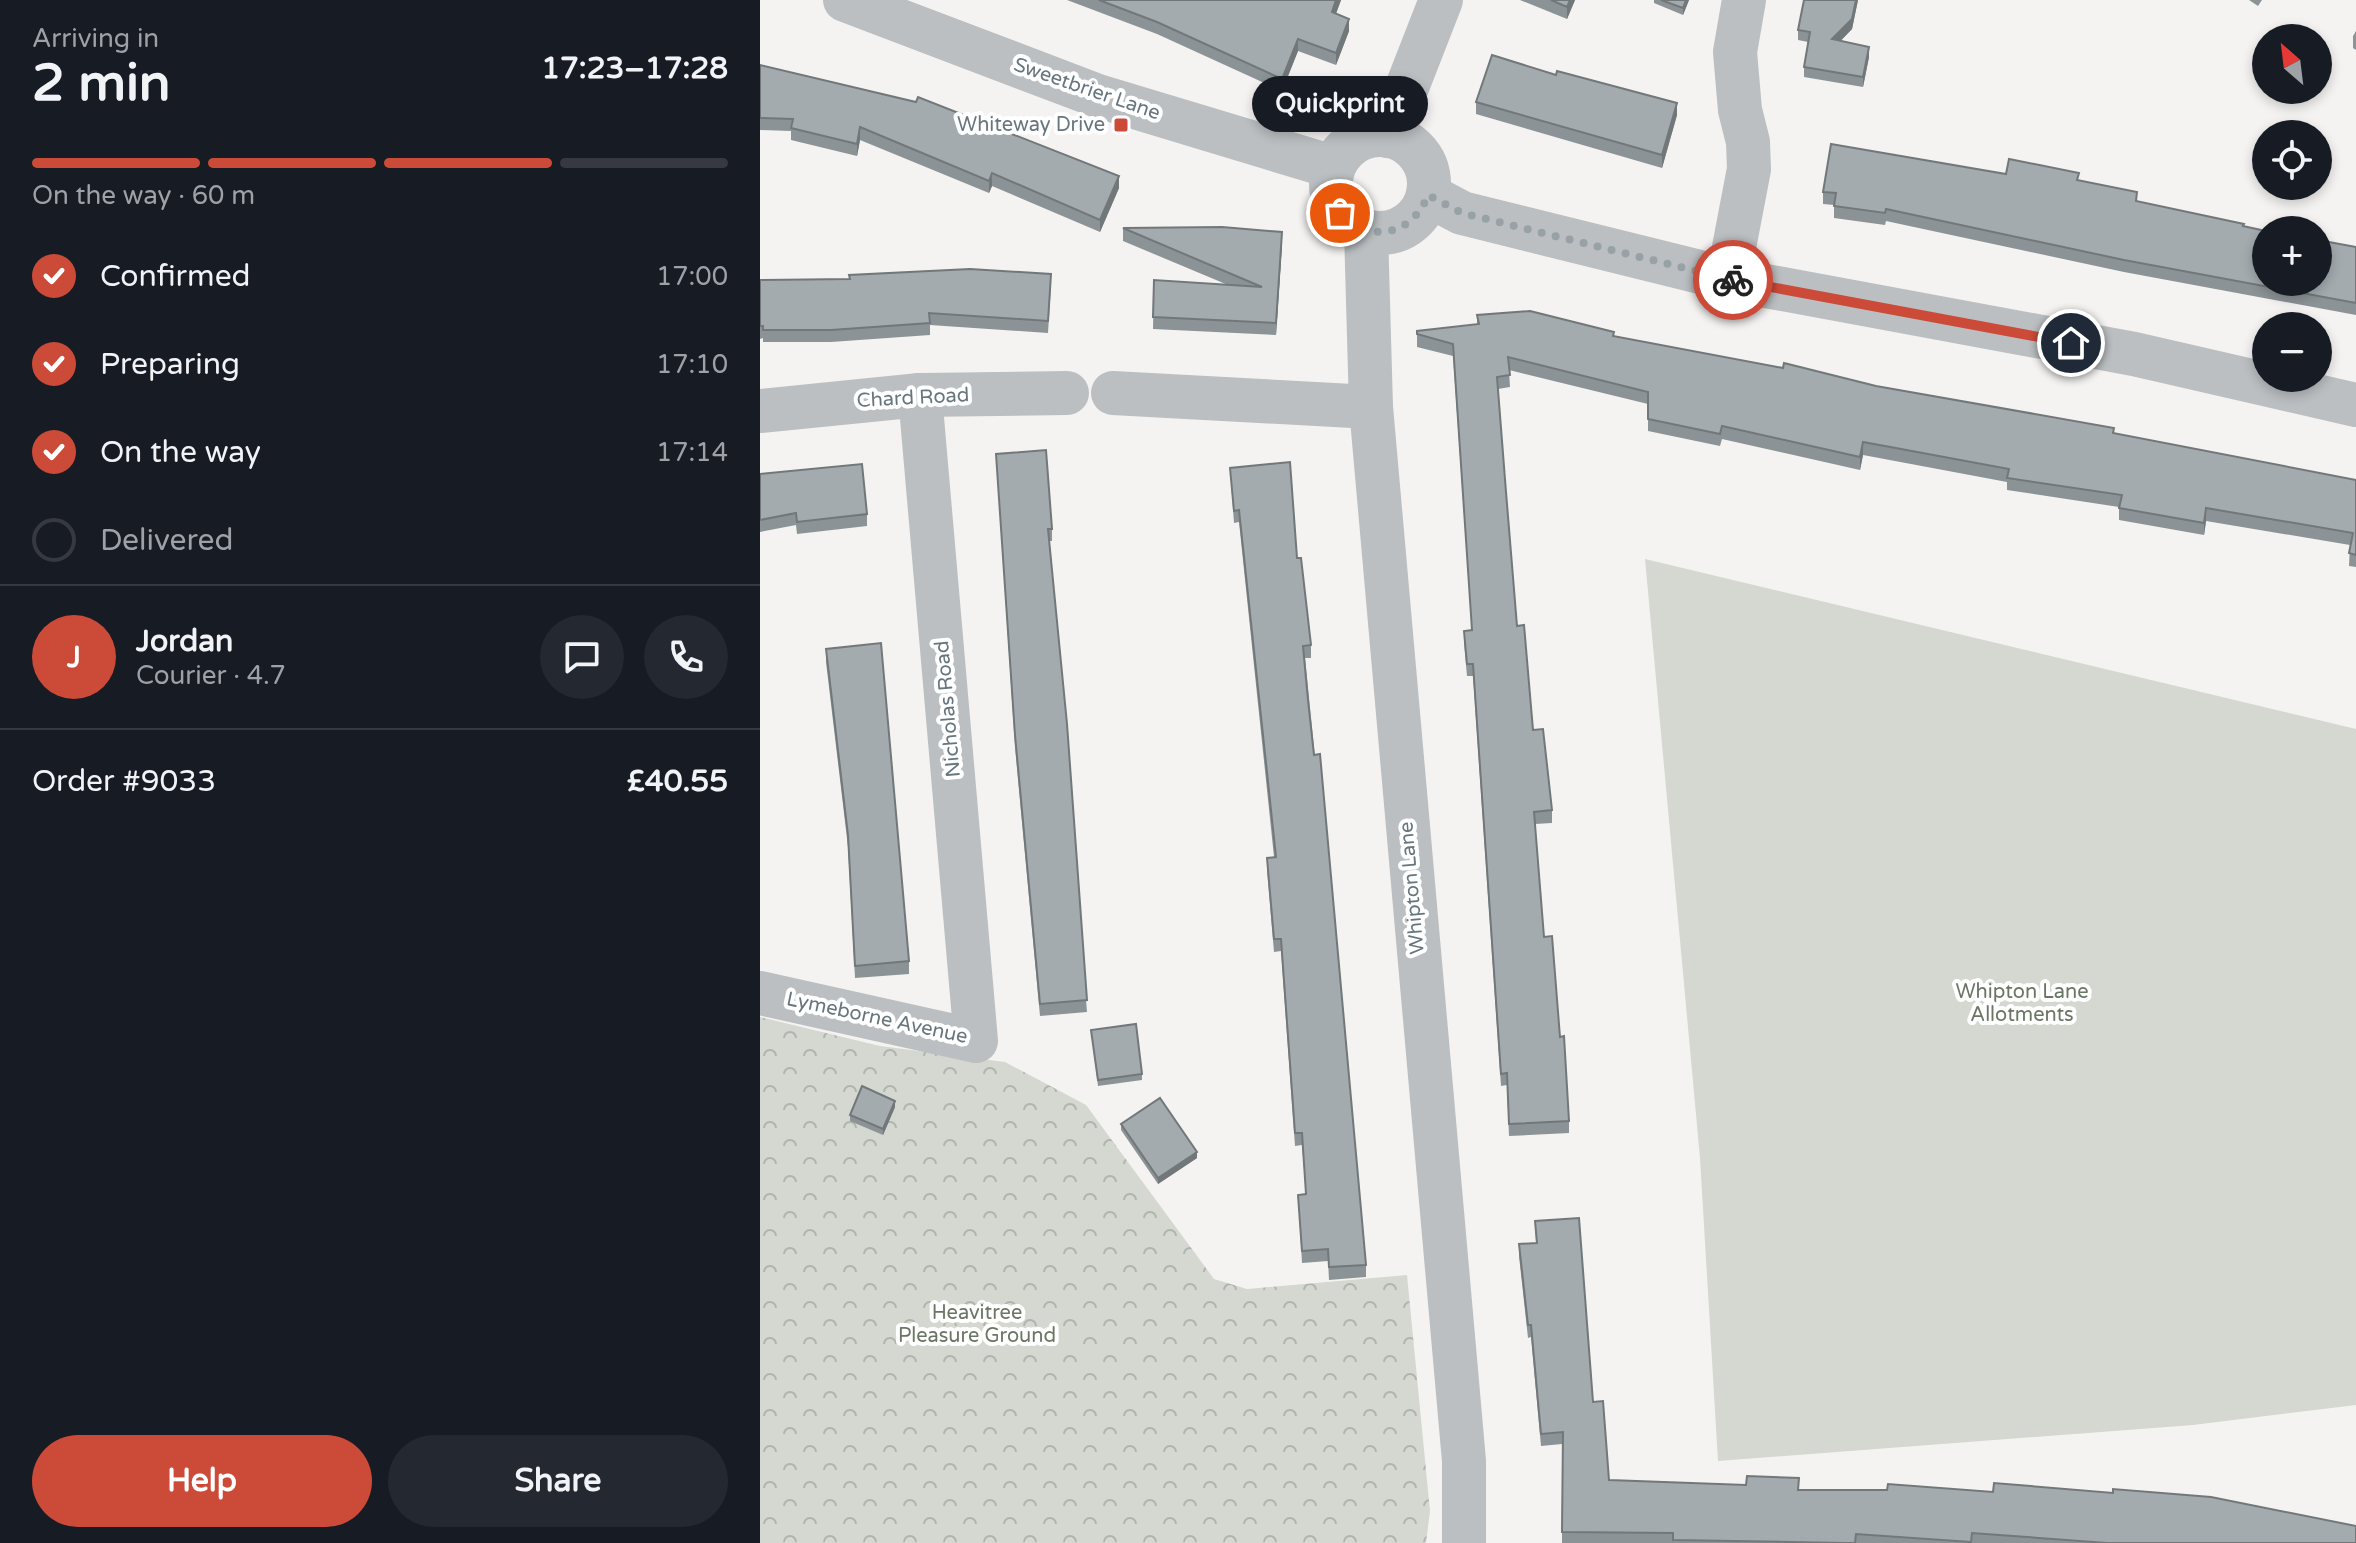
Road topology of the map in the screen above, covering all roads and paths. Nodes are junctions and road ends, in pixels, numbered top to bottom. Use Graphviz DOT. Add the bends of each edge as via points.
graph roads {
  1 [pos="845,0"];
  2 [pos="1441,0"];
  3 [pos="1744,0"];
  4 [pos="924,15"];
  5 [pos="1388,136"];
  6 [pos="1333,167"];
  7 [pos="1428,195"];
  8 [pos="1366,231"];
  9 [pos="1728,279"];
  10 [pos="1067,393"];
  11 [pos="1113,393"];
  12 [pos="920,395"];
  13 [pos="2356,405"];
  14 [pos="1371,407"];
  15 [pos="760,411"];
  16 [pos="760,993"];
  17 [pos="976,1022"];
  18 [pos="1464,1543"];
  1 -- 4 [label="street, Sweetbrier Lane"];
  2 -- 5 [label="street"];
  3 -- 9 [label="street" via="1735,52 1749,169"];
  4 -- 6 [label="street, Sweetbrier Lane" via="1098,96"];
  5 -- 6 [label="street" via="1355,141"];
  5 -- 7 [label="street" via="1404,140 1421,157"];
  6 -- 8 [label="street" via="1332,199 1351,225"];
  7 -- 8 [label="street" via="1422,211 1404,227 1382,234"];
  7 -- 9 [label="street" via="1462,213"];
  8 -- 14 [label="street, Whipton Lane"];
  9 -- 13 [label="street" via="2134,354"];
  10 -- 12 [label="street, Chard Road"];
  11 -- 14 [label="street"];
  12 -- 15 [label="street, Chard Road"];
  12 -- 17 [label="street, Nicholas Road"];
  14 -- 18 [label="street, Whipton Lane" via="1464,1461"];
  16 -- 17 [label="street, Lymeborne Avenue" via="976,1041"];
}
